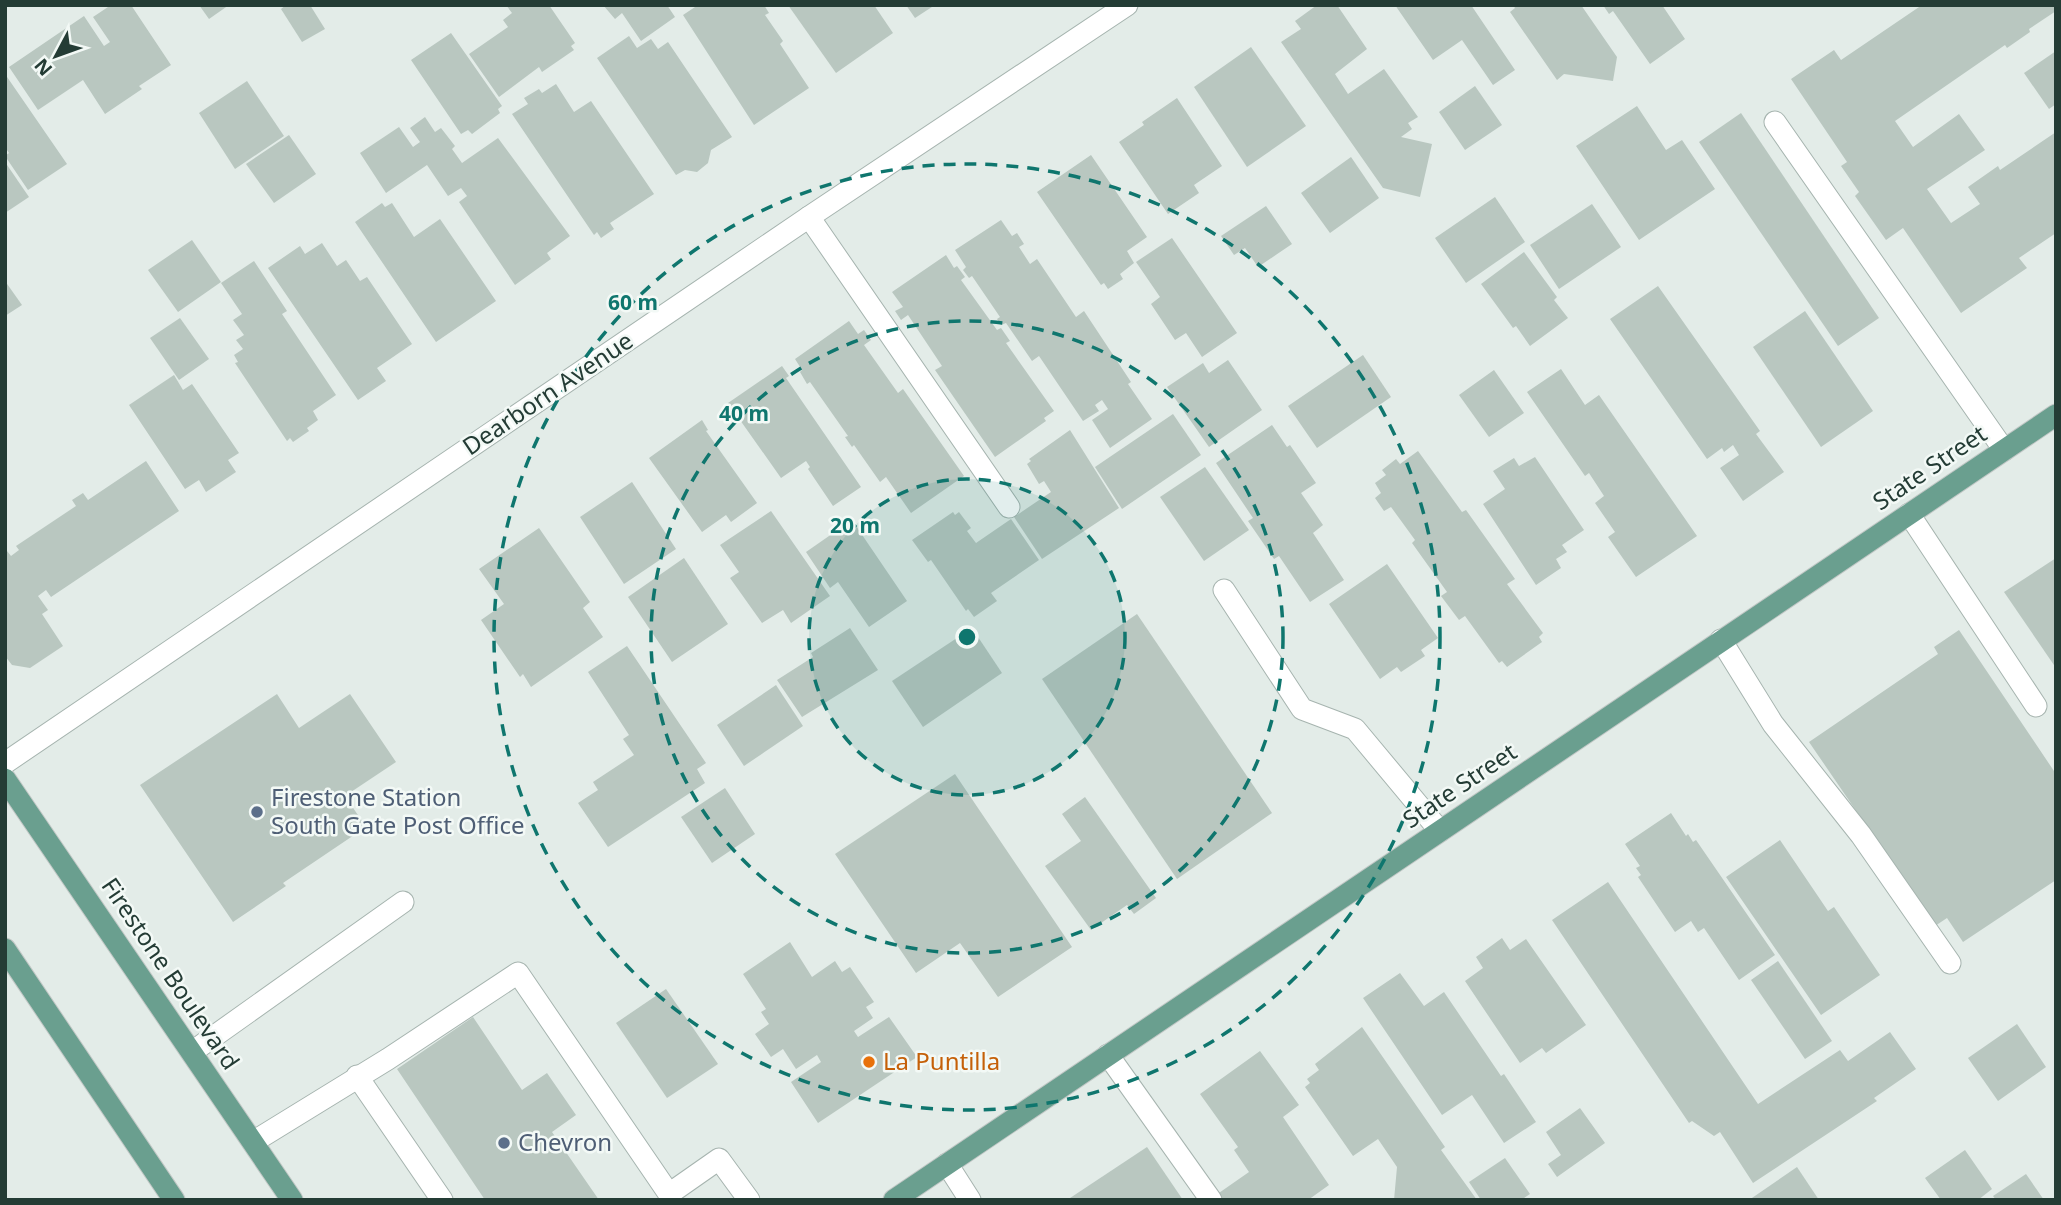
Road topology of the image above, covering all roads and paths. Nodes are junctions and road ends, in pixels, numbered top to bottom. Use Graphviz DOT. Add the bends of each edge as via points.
graph roads {
  1 [pos="1127,5"];
  2 [pos="1775,122"];
  3 [pos="809,217"];
  4 [pos="2056,415"];
  5 [pos="2004,450"];
  6 [pos="1009,507"];
  7 [pos="1909,514"];
  8 [pos="1224,590"];
  9 [pos="1721,640"];
  10 [pos="2036,706"];
  11 [pos="5,763"];
  12 [pos="5,779"];
  13 [pos="1440,831"];
  14 [pos="403,902"];
  15 [pos="5,949"];
  16 [pos="1950,963"];
  17 [pos="192,1052"];
  18 [pos="1108,1055"];
  19 [pos="357,1076"];
  20 [pos="253,1142"];
  21 [pos="947,1164"];
  22 [pos="174,1200"];
  23 [pos="292,1200"];
  24 [pos="442,1200"];
  25 [pos="750,1200"];
  26 [pos="894,1200"];
  27 [pos="970,1200"];
  28 [pos="1211,1200"];
  1 -- 3 [label="street, Dearborn Avenue"];
  2 -- 5 [label="street"];
  3 -- 6 [label="street"];
  3 -- 11 [label="street, Dearborn Avenue"];
  4 -- 5 [label="main road, State Street"];
  5 -- 7 [label="main road, State Street"];
  7 -- 9 [label="main road, State Street"];
  7 -- 10 [label="street"];
  8 -- 13 [label="street" via="1302,709 1355,729"];
  9 -- 13 [label="main road, State Street"];
  9 -- 16 [label="street" via="1773,724 1861,835"];
  12 -- 17 [label="main road, Firestone Boulevard"];
  13 -- 18 [label="main road, State Street"];
  14 -- 17 [label="street"];
  15 -- 22 [label="main road"];
  17 -- 20 [label="main road, Firestone Boulevard"];
  18 -- 21 [label="main road, State Street"];
  18 -- 28 [label="street"];
  19 -- 20 [label="street"];
  19 -- 24 [label="street"];
  19 -- 25 [label="street" via="518,972 669,1194 719,1159"];
  20 -- 23 [label="main road, Firestone Boulevard"];
  21 -- 26 [label="main road, State Street"];
  21 -- 27 [label="street"];
}
